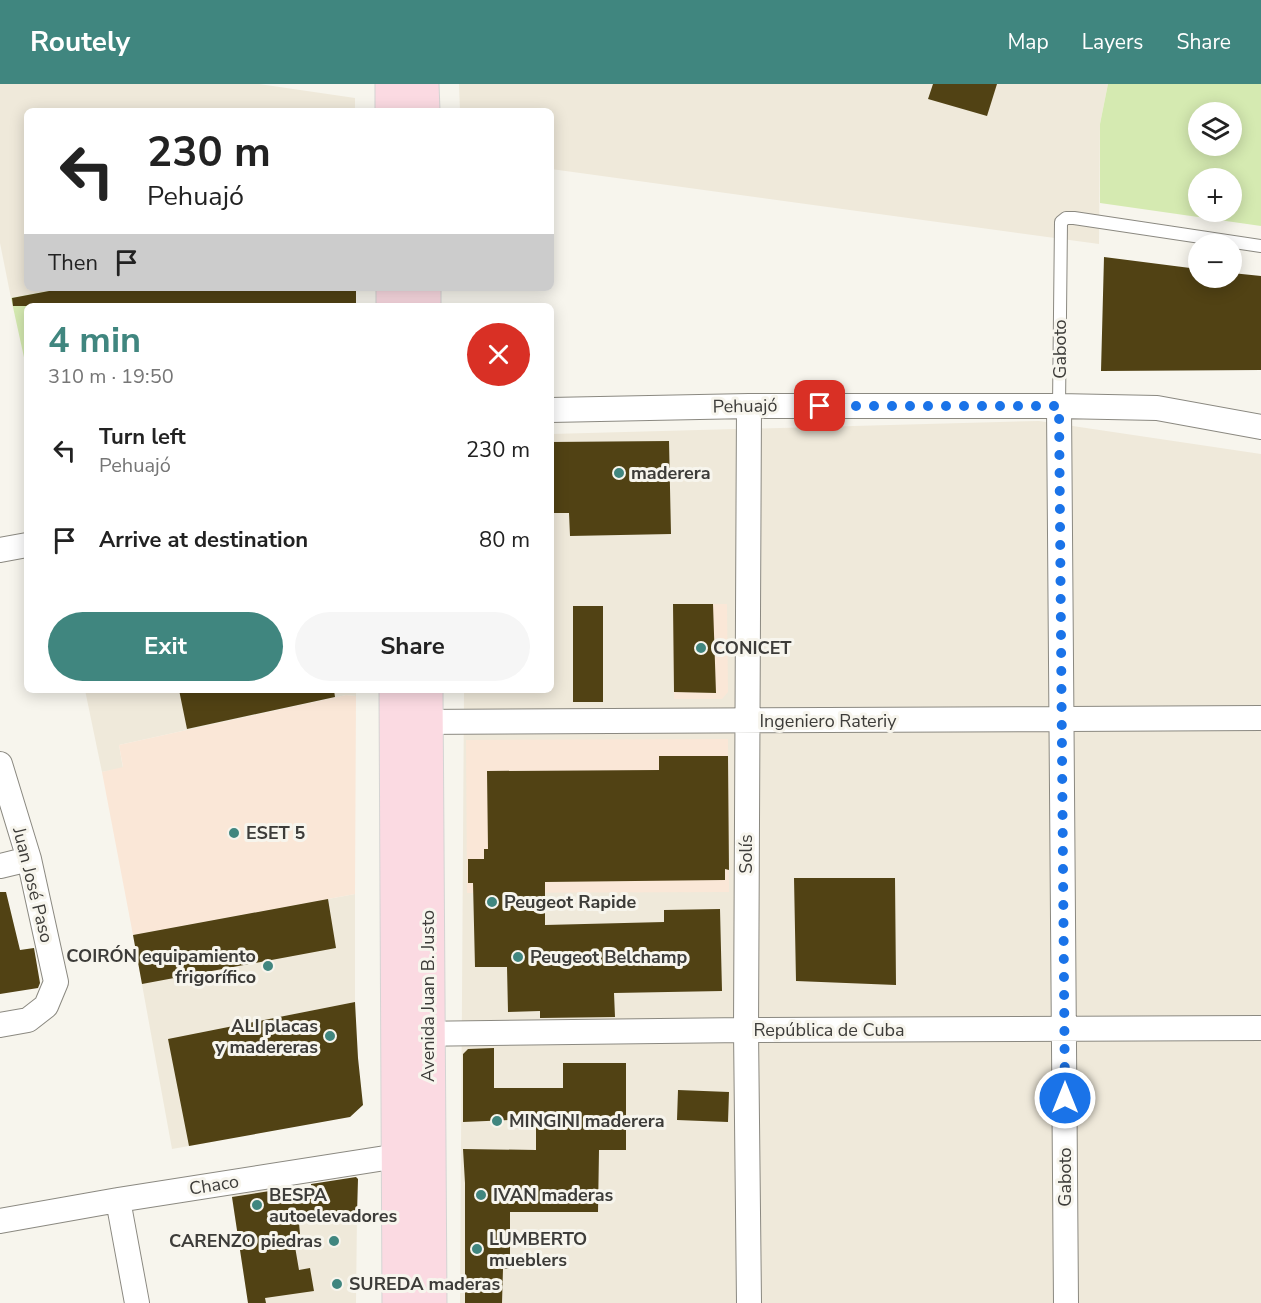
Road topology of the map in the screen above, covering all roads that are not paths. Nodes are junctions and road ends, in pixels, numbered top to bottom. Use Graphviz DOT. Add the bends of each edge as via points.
graph roads {
  1 [pos="392,84"];
  2 [pos="422,84"];
  3 [pos="392,108"];
  4 [pos="423,108"];
  5 [pos="1261,246"];
  6 [pos="749,406"];
  7 [pos="1059,406"];
  8 [pos="554,410"];
  9 [pos="1261,427"];
  10 [pos="24,546"];
  11 [pos="0,550"];
  12 [pos="397,693"];
  13 [pos="425,693"];
  14 [pos="1261,718"];
  15 [pos="1062,720"];
  16 [pos="411,722"];
  17 [pos="746,722"];
  18 [pos="0,764"];
  19 [pos="29,859"];
  20 [pos="0,866"];
  21 [pos="0,1025"];
  22 [pos="1261,1028"];
  23 [pos="1065,1029"];
  24 [pos="746,1030"];
  25 [pos="413,1034"];
  26 [pos="414,1156"];
  27 [pos="118,1200"];
  28 [pos="0,1221"];
  29 [pos="137,1303"];
  30 [pos="399,1303"];
  31 [pos="430,1303"];
  32 [pos="749,1303"];
  33 [pos="1066,1303"];
  1 -- 3 [label="main road"];
  2 -- 4 [label="main road"];
  5 -- 7 [label="lane, Gaboto" via="1066,218 1061,222"];
  6 -- 7 [label="street, Pehuajó"];
  6 -- 8 [label="street, Pehuajó"];
  6 -- 17 [label="street, Solís"];
  7 -- 9 [label="street, Pehuajó" via="1157,408"];
  7 -- 15 [label="street, Gaboto"];
  10 -- 11 [label="street"];
  12 -- 16 [label="main road, Avenida Juan B. Justo"];
  13 -- 16 [label="main road, Avenida Juan B. Justo"];
  14 -- 15 [label="street, Ingeniero Rateriy"];
  15 -- 17 [label="street, Ingeniero Rateriy"];
  15 -- 23 [label="street, Gaboto"];
  16 -- 17 [label="street, Ingeniero Rateriy"];
  16 -- 25 [label="main road, Avenida Juan B. Justo"];
  17 -- 24 [label="street, Solís"];
  18 -- 19 [label="street, Juan José Paso"];
  19 -- 20 [label="street"];
  19 -- 21 [label="street, Juan José Paso" via="56,982 46,1006 28,1020"];
  22 -- 23 [label="street, República de Cuba"];
  23 -- 24 [label="street, República de Cuba"];
  23 -- 33 [label="street, Gaboto"];
  24 -- 25 [label="street, República de Cuba"];
  24 -- 32 [label="street, Solís"];
  25 -- 26 [label="main road, Avenida Juan B. Justo"];
  26 -- 27 [label="street, Chaco"];
  26 -- 30 [label="main road, Avenida Juan B. Justo"];
  26 -- 31 [label="main road, Avenida Juan B. Justo"];
  27 -- 28 [label="street, Chaco"];
  27 -- 29 [label="street"];
}
